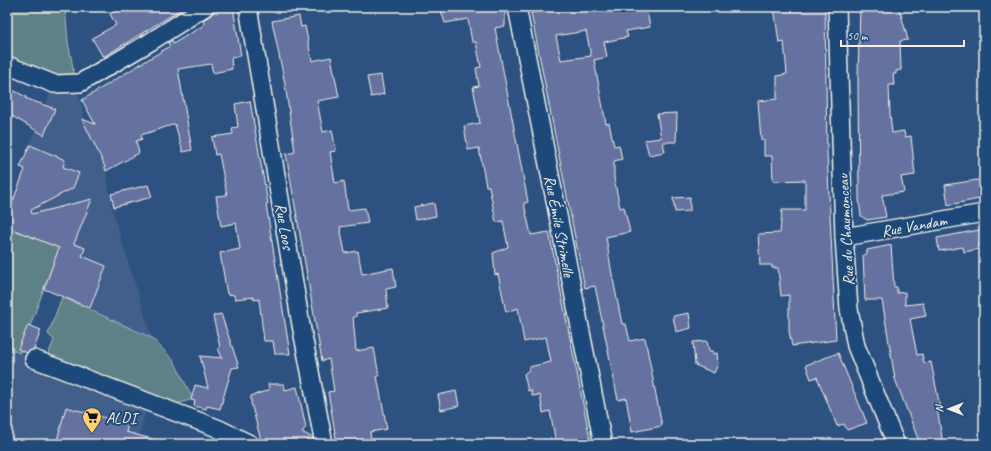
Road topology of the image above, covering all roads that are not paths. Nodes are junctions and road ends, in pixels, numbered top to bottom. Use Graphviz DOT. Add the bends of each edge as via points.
graph roads {
  1 [pos="205,7"];
  2 [pos="248,7"];
  3 [pos="517,7"];
  4 [pos="837,7"];
  5 [pos="7,65"];
  6 [pos="984,213"];
  7 [pos="844,237"];
  8 [pos="34,359"];
  9 [pos="250,444"];
  10 [pos="324,444"];
  11 [pos="603,444"];
  12 [pos="896,444"];
  1 -- 5 [label="street" via="80,83 54,84"];
  2 -- 10 [label="street, Rue Loos" via="301,325"];
  3 -- 11 [label="street, Rue Émile Strimelle"];
  4 -- 7 [label="street, Rue du Chaumonceau"];
  6 -- 7 [label="street, Rue Vandam"];
  7 -- 12 [label="street, Rue du Chaumonceau" via="849,309 856,346"];
  8 -- 9 [label="street" via="217,428"];
}
